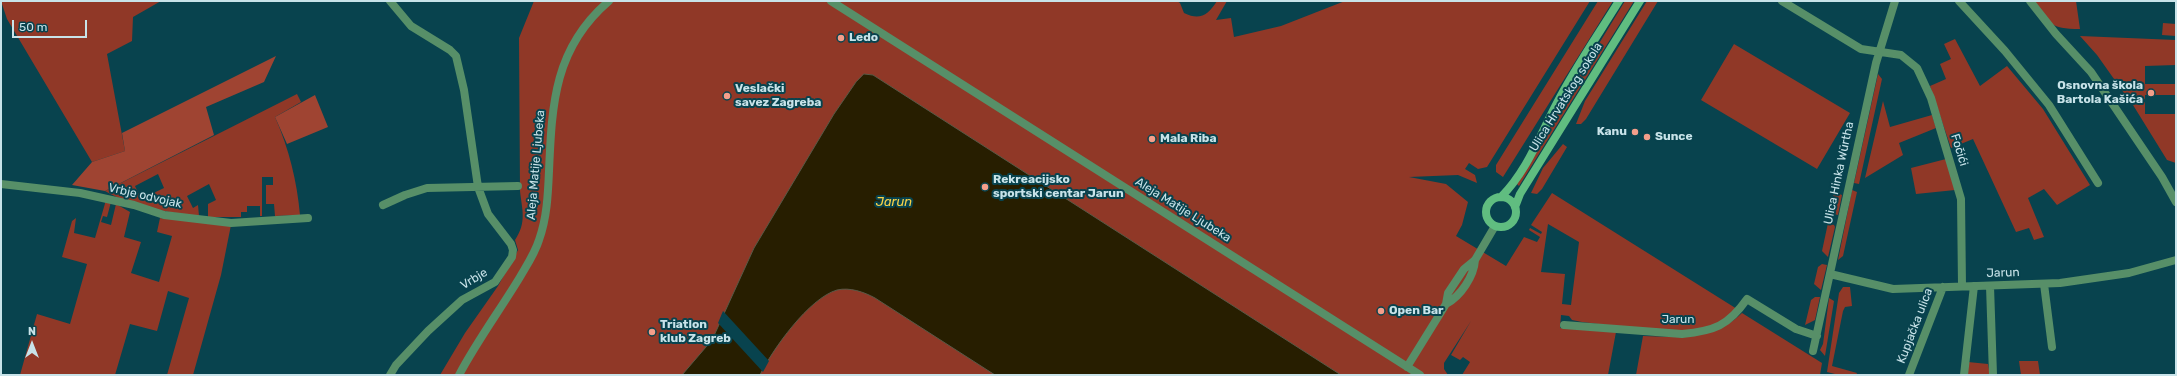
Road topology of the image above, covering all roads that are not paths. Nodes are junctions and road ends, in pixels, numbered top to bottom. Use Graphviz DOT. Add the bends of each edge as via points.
graph roads {
  1 [pos="390,1"];
  2 [pos="609,1"];
  3 [pos="831,1"];
  4 [pos="1619,1"];
  5 [pos="1640,1"];
  6 [pos="1782,1"];
  7 [pos="1895,1"];
  8 [pos="1959,1"];
  9 [pos="2030,1"];
  10 [pos="1879,52"];
  11 [pos="2098,183"];
  12 [pos="1,184"];
  13 [pos="518,186"];
  14 [pos="478,187"];
  15 [pos="1501,197"];
  16 [pos="2176,202"];
  17 [pos="384,205"];
  18 [pos="1515,207"];
  19 [pos="308,218"];
  20 [pos="1495,226"];
  21 [pos="2176,260"];
  22 [pos="1830,274"];
  23 [pos="2044,284"];
  24 [pos="1943,286"];
  25 [pos="1962,286"];
  26 [pos="1974,286"];
  27 [pos="1990,286"];
  28 [pos="1564,324"];
  29 [pos="1817,336"];
  30 [pos="2052,347"];
  31 [pos="1813,351"];
  32 [pos="1407,367"];
  33 [pos="390,375"];
  34 [pos="459,375"];
  35 [pos="1420,375"];
  36 [pos="1909,375"];
  37 [pos="1964,375"];
  38 [pos="1993,375"];
  1 -- 14 [label="street, Vrbje" via="410,26 456,56 464,90"];
  2 -- 34 [label="street, Aleja Matije Ljubeka" via="582,29 559,75 551,126 547,200 539,240 517,282"];
  3 -- 32 [label="street, Aleja Matije Ljubeka"];
  4 -- 15 [label="street, Ulica Hrvatskog sokola" via="1559,98 1515,180"];
  5 -- 18 [label="street, Ulica Hrvatskog sokola" via="1520,194"];
  6 -- 10 [label="street, Fočići" via="1861,49"];
  7 -- 10 [label="street, Ulica Hinka Würtha"];
  8 -- 11 [label="street" via="2005,51 2049,105"];
  9 -- 16 [label="street" via="2091,72"];
  10 -- 22 [label="street, Ulica Hinka Würtha"];
  10 -- 25 [label="street, Fočići" via="1904,56 1917,68 1931,98 1961,199"];
  12 -- 19 [label="street, Vrbje odvojak" via="80,193 134,205 164,215 232,223"];
  13 -- 14 [label="street"];
  14 -- 17 [label="street" via="427,188"];
  14 -- 33 [label="street, Vrbje" via="488,214 511,244 512,257 495,282 462,300 428,331"];
  15 -- 18 [label="street" via="1510,200"];
  15 -- 20 [label="street" via="1492,199 1485,211 1488,220"];
  18 -- 20 [label="street" via="1515,216 1511,223 1504,227"];
  20 -- 32 [label="street" via="1475,260 1460,274 1448,292 1446,304"];
  21 -- 23 [label="street, Jarun" via="2097,279"];
  22 -- 24 [label="street, Jarun" via="1893,289"];
  22 -- 29 [label="street, Ulica Hinka Würtha"];
  23 -- 27 [label="street, Jarun"];
  23 -- 30 [label="street"];
  24 -- 25 [label="street, Jarun"];
  24 -- 36 [label="street, Kupjačka ulica"];
  25 -- 26 [label="street, Jarun"];
  26 -- 27 [label="street, Jarun"];
  26 -- 37 [label="street"];
  27 -- 38 [label="street"];
  28 -- 29 [label="street, Jarun" via="1696,333 1724,325 1738,312 1746,298 1796,329"];
  29 -- 31 [label="street, Ulica Hinka Würtha"];
  32 -- 35 [label="street, Aleja Matije Ljubeka"];
}
